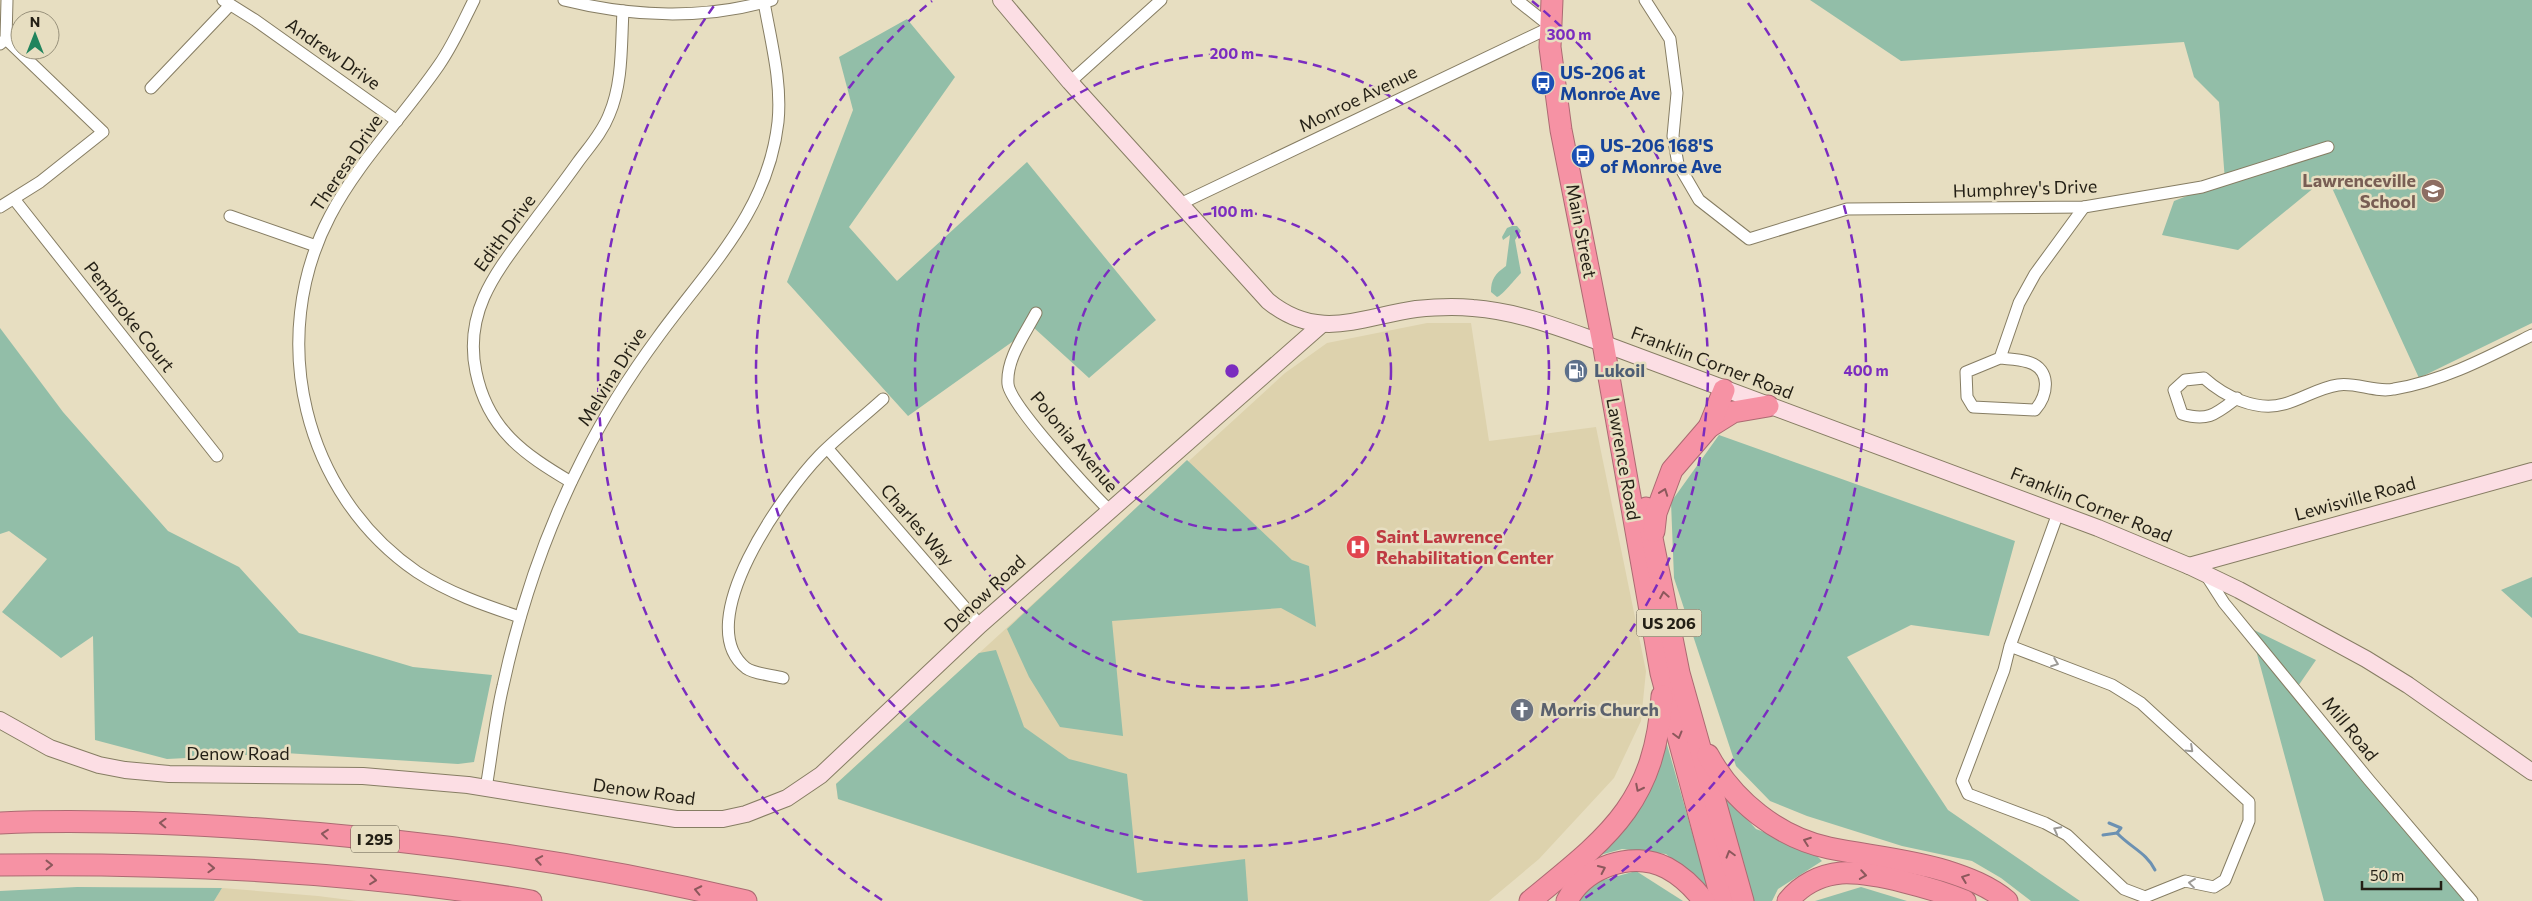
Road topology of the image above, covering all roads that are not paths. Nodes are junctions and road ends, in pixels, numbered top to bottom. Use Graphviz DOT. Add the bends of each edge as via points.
graph roads {
  1 [pos="7,0"];
  2 [pos="474,0"];
  3 [pos="564,0"];
  4 [pos="1001,0"];
  5 [pos="1161,0"];
  6 [pos="1517,0"];
  7 [pos="1552,0"];
  8 [pos="1645,0"];
  9 [pos="768,1"];
  10 [pos="226,2"];
  11 [pos="623,11"];
  12 [pos="1550,27"];
  13 [pos="3,41"];
  14 [pos="1070,82"];
  15 [pos="151,88"];
  16 [pos="397,121"];
  17 [pos="2328,147"];
  18 [pos="14,199"];
  19 [pos="1180,204"];
  20 [pos="0,207"];
  21 [pos="2084,207"];
  22 [pos="230,216"];
  23 [pos="316,246"];
  24 [pos="1036,313"];
  25 [pos="1321,325"];
  26 [pos="2532,335"];
  27 [pos="1603,343"];
  28 [pos="2000,358"];
  29 [pos="1724,390"];
  30 [pos="2236,398"];
  31 [pos="883,399"];
  32 [pos="1768,406"];
  33 [pos="1709,427"];
  34 [pos="828,449"];
  35 [pos="217,456"];
  36 [pos="2532,471"];
  37 [pos="571,482"];
  38 [pos="1108,510"];
  39 [pos="2058,513"];
  40 [pos="1653,539"];
  41 [pos="2189,566"];
  42 [pos="2206,574"];
  43 [pos="520,617"];
  44 [pos="980,625"];
  45 [pos="2010,646"];
  46 [pos="1670,673"];
  47 [pos="783,678"];
  48 [pos="0,720"];
  49 [pos="2532,772"];
  50 [pos="486,788"];
  51 [pos="0,823"];
  52 [pos="0,865"];
  53 [pos="531,901"];
  54 [pos="746,901"];
  55 [pos="1530,901"];
  56 [pos="1567,901"];
  57 [pos="1704,901"];
  58 [pos="1722,901"];
  59 [pos="1743,901"];
  60 [pos="1788,901"];
  61 [pos="1965,901"];
  62 [pos="2007,901"];
  63 [pos="2472,901"];
  1 -- 13 [label="street"];
  2 -- 16 [label="street, Theresa Drive" via="443,59"];
  3 -- 11 [label="street"];
  4 -- 14 [label="street, Franklin Corner Road"];
  5 -- 14 [label="street"];
  6 -- 12 [label="street"];
  7 -- 12 [label="highway, Main Street / US 206"];
  8 -- 21 [label="street, Humphrey's Drive" via="1670,39 1677,93 1673,136 1678,164 1699,200 1749,239 1847,209"];
  9 -- 11 [label="street" via="692,13"];
  9 -- 37 [label="street, Melvina Drive" via="779,101 775,145 759,195 734,237 631,376 606,415"];
  10 -- 15 [label="street"];
  10 -- 16 [label="street, Andrew Drive"];
  11 -- 37 [label="street, Edith Drive" via="618,82 609,116 592,144 494,275 475,327 476,374 494,418 519,448"];
  12 -- 19 [label="street, Monroe Avenue"];
  12 -- 27 [label="highway, Main Street / US 206" via="1561,130"];
  13 -- 18 [label="street" via="15,47 103,132"];
  14 -- 19 [label="street, Franklin Corner Road"];
  16 -- 23 [label="street, Theresa Drive" via="345,191"];
  17 -- 21 [label="street, Humphrey's Drive" via="2202,187"];
  18 -- 20 [label="street"];
  18 -- 35 [label="street, Pembroke Court"];
  19 -- 25 [label="street, Franklin Corner Road" via="1268,301 1292,318"];
  21 -- 28 [label="street" via="2035,274 2019,303"];
  22 -- 23 [label="street"];
  23 -- 43 [label="street, Theresa Drive" via="302,296 298,359 308,420 327,469 358,517 398,558 449,590"];
  24 -- 38 [label="street, Polonia Avenue" via="1009,372 1010,393"];
  25 -- 27 [label="street, Franklin Corner Road" via="1416,309 1474,308 1521,316"];
  25 -- 38 [label="street, Denow Road"];
  26 -- 30 [label="street" via="2474,364 2392,390 2344,384 2321,388 2283,404 2255,405"];
  27 -- 29 [label="street, Franklin Corner Road"];
  27 -- 40 [label="highway, Lawrence Road / US 206" via="1625,415"];
  27 -- 46 [label="highway, Lawrence Road / US 206"];
  28 -- 28 [label="street" via="1966,372 1967,397 1973,406 2035,410 2044,400 2046,381 2041,370 2029,362"];
  29 -- 32 [label="street, Franklin Corner Road"];
  29 -- 33 [label="highway"];
  30 -- 30 [label="street" via="2220,392 2204,378 2185,380 2174,390 2182,414 2198,419 2219,412"];
  31 -- 34 [label="street"];
  32 -- 33 [label="highway" via="1733,412"];
  32 -- 39 [label="street, Franklin Corner Road"];
  40 -- 33 [label="highway, one-way" via="1656,513 1672,470"];
  34 -- 44 [label="street, Charles Way"];
  34 -- 47 [label="street" via="798,481 763,534 728,615 729,639 739,660 747,669"];
  36 -- 41 [label="street, Lewisville Road"];
  37 -- 43 [label="street, Melvina Drive"];
  38 -- 44 [label="street, Denow Road"];
  39 -- 41 [label="street, Franklin Corner Road"];
  39 -- 45 [label="street"];
  46 -- 40 [label="highway, Lawrence Road / US 206, one-way"];
  41 -- 42 [label="street, Franklin Corner Road"];
  42 -- 49 [label="street, Franklin Corner Road" via="2366,659"];
  42 -- 63 [label="street, Mill Road" via="2230,610"];
  43 -- 50 [label="street, Melvina Drive" via="502,689"];
  44 -- 50 [label="street, Denow Road" via="821,775 769,807 723,819 676,819"];
  45 -- 45 [label="street, one-way" via="2112,685 2141,703 2249,802 2249,821 2226,880 2214,887 2185,882 2145,897 2124,889 2067,835 2045,823 1968,794 1962,781"];
  46 -- 55 [label="highway, one-way" via="1656,746 1639,790 1626,812 1595,848"];
  46 -- 58 [label="highway, Lawrence Road / US 206, one-way"];
  59 -- 46 [label="highway, Lawrence Road / US 206, one-way"];
  62 -- 46 [label="highway, one-way" via="1986,886 1956,875 1887,856 1829,848 1787,833 1768,822 1735,793 1709,758"];
  48 -- 50 [label="street, Denow Road" via="50,748 99,765 125,770 169,774 363,776"];
  54 -- 51 [label="highway, I 295, one-way" via="650,880 467,848 199,825 102,821"];
  52 -- 53 [label="highway, I 295, one-way" via="283,872 376,880"];
  56 -- 57 [label="highway, one-way" via="1590,875 1633,860 1668,868 1684,879"];
  60 -- 61 [label="highway, one-way" via="1815,880 1842,873 1896,881"];
}
